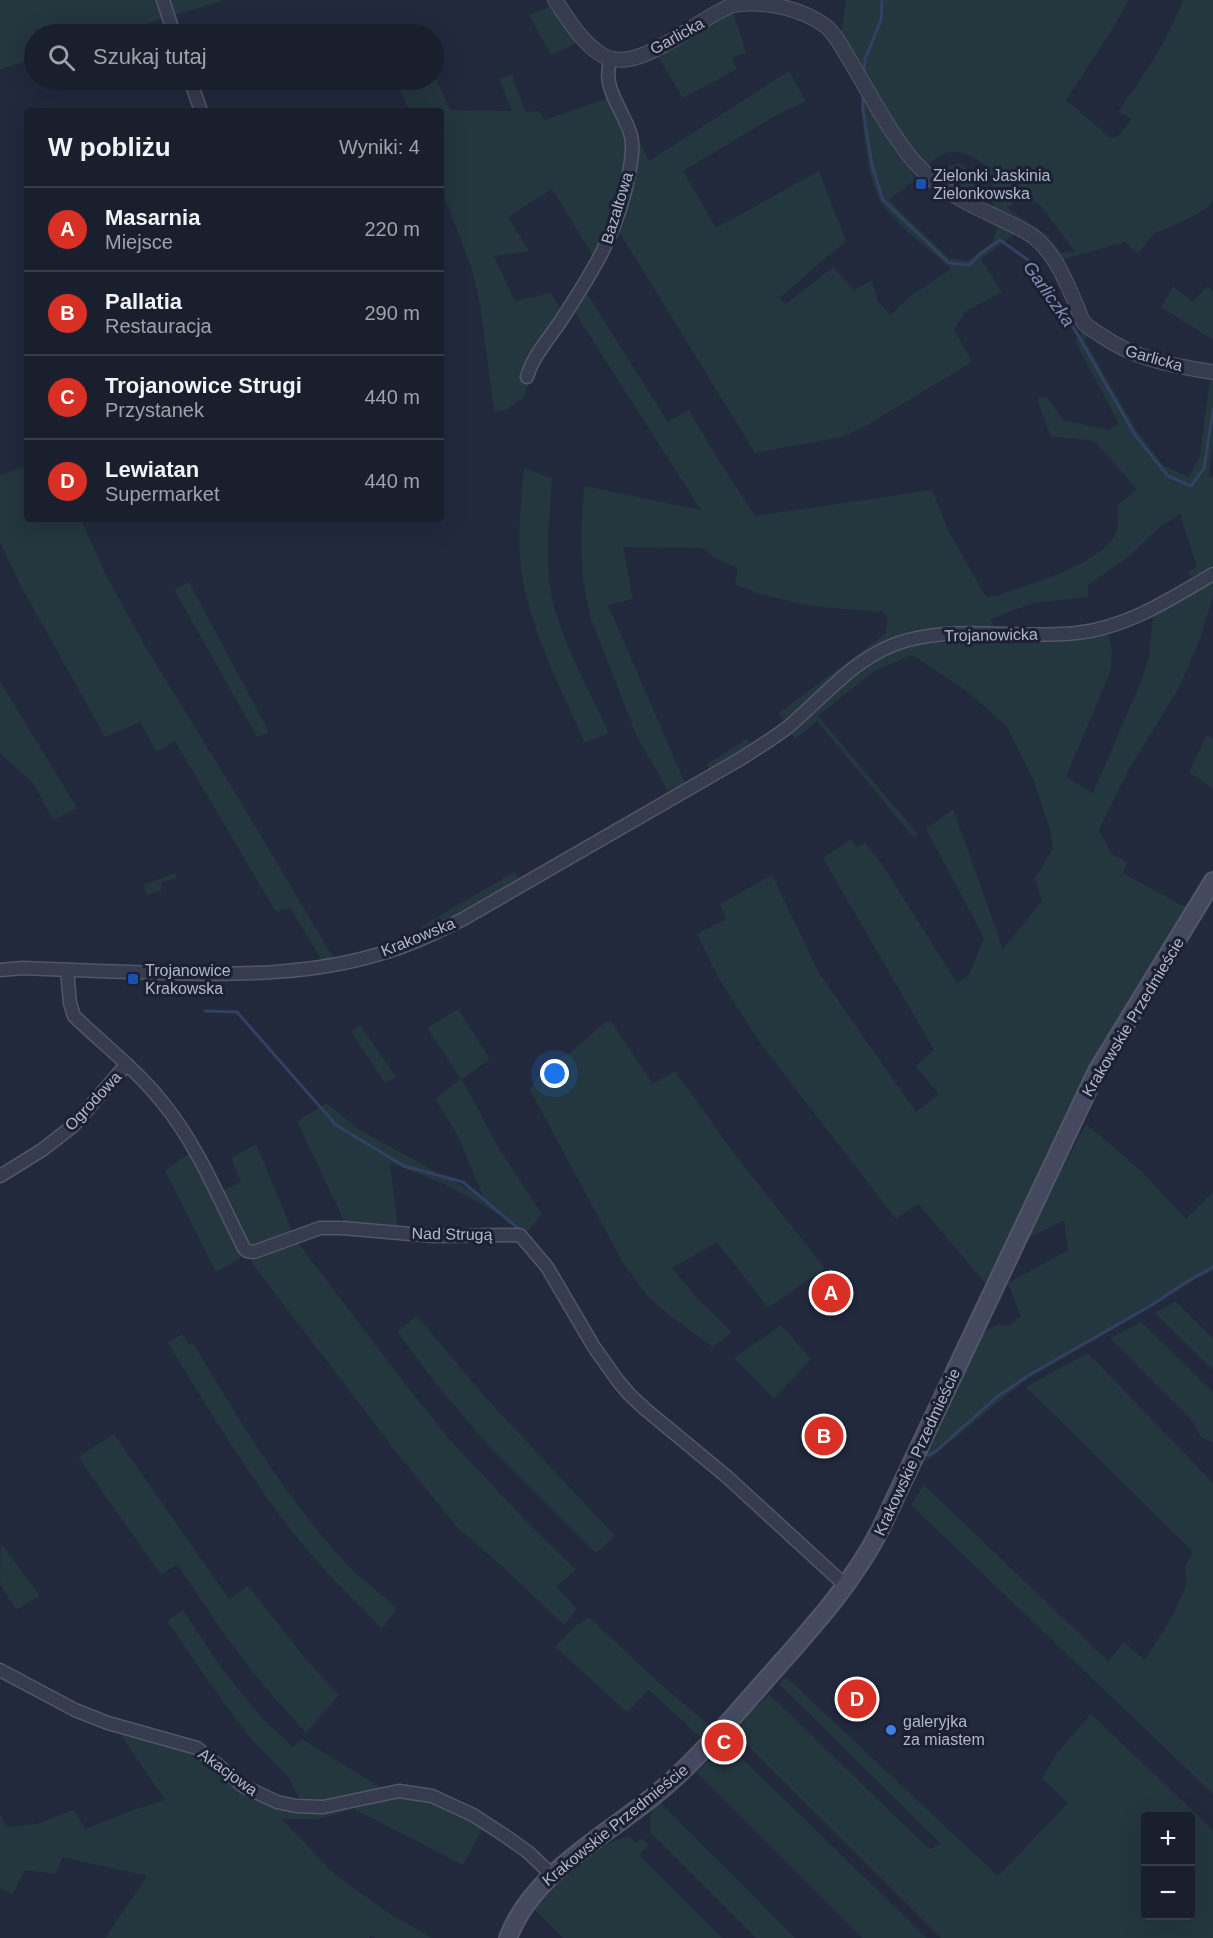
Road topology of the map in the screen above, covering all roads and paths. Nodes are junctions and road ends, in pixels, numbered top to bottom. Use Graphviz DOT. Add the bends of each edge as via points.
graph roads {
  1 [pos="164,0"];
  2 [pos="555,0"];
  3 [pos="171,24"];
  4 [pos="611,58"];
  5 [pos="194,90"];
  6 [pos="200,108"];
  7 [pos="1208,372"];
  8 [pos="527,377"];
  9 [pos="1213,574"];
  10 [pos="786,728"];
  11 [pos="1213,881"];
  12 [pos="0,970"];
  13 [pos="67,970"];
  14 [pos="126,1065"];
  15 [pos="0,1176"];
  16 [pos="846,1586"];
  17 [pos="0,1670"];
  18 [pos="552,1875"];
  19 [pos="508,1938"];
  1 -- 3 [label="street"];
  2 -- 4 [label="street" via="585,41"];
  4 -- 7 [label="street, Garlicka" via="641,56 732,6 775,3 794,9 828,28 914,161 941,188 1034,237 1060,267 1084,322 1119,348 1146,359"];
  4 -- 8 [label="street, Bazaltowa" via="608,84 631,138 632,157 624,200 594,269 533,359"];
  5 -- 6 [label="street"];
  9 -- 10 [label="street, Trojanowicka" via="1128,620 1102,628 1076,633 940,635 885,648 852,670"];
  10 -- 13 [label="street, Krakowska" via="500,899 431,935 386,952 334,965 247,974"];
  11 -- 16 [label="main road, Krakowskie Przedmieście" via="1097,1071 880,1530"];
  12 -- 13 [label="street, Krakowska"];
  13 -- 14 [label="street, Nad Strugą" via="74,1016"];
  14 -- 15 [label="street, Ogrodowa" via="73,1126"];
  14 -- 16 [label="street, Nad Strugą" via="162,1101 189,1139 247,1251 254,1252 320,1228 434,1236 520,1235 547,1267 594,1347 630,1395"];
  16 -- 18 [label="main road, Krakowskie Przedmieście" via="688,1765"];
  17 -- 18 [label="street, Akacjowa" via="108,1724 197,1748 243,1786 277,1802 323,1807 399,1791 432,1796 487,1823"];
  18 -- 19 [label="main road, Krakowskie Przedmieście" via="524,1906"];
}
